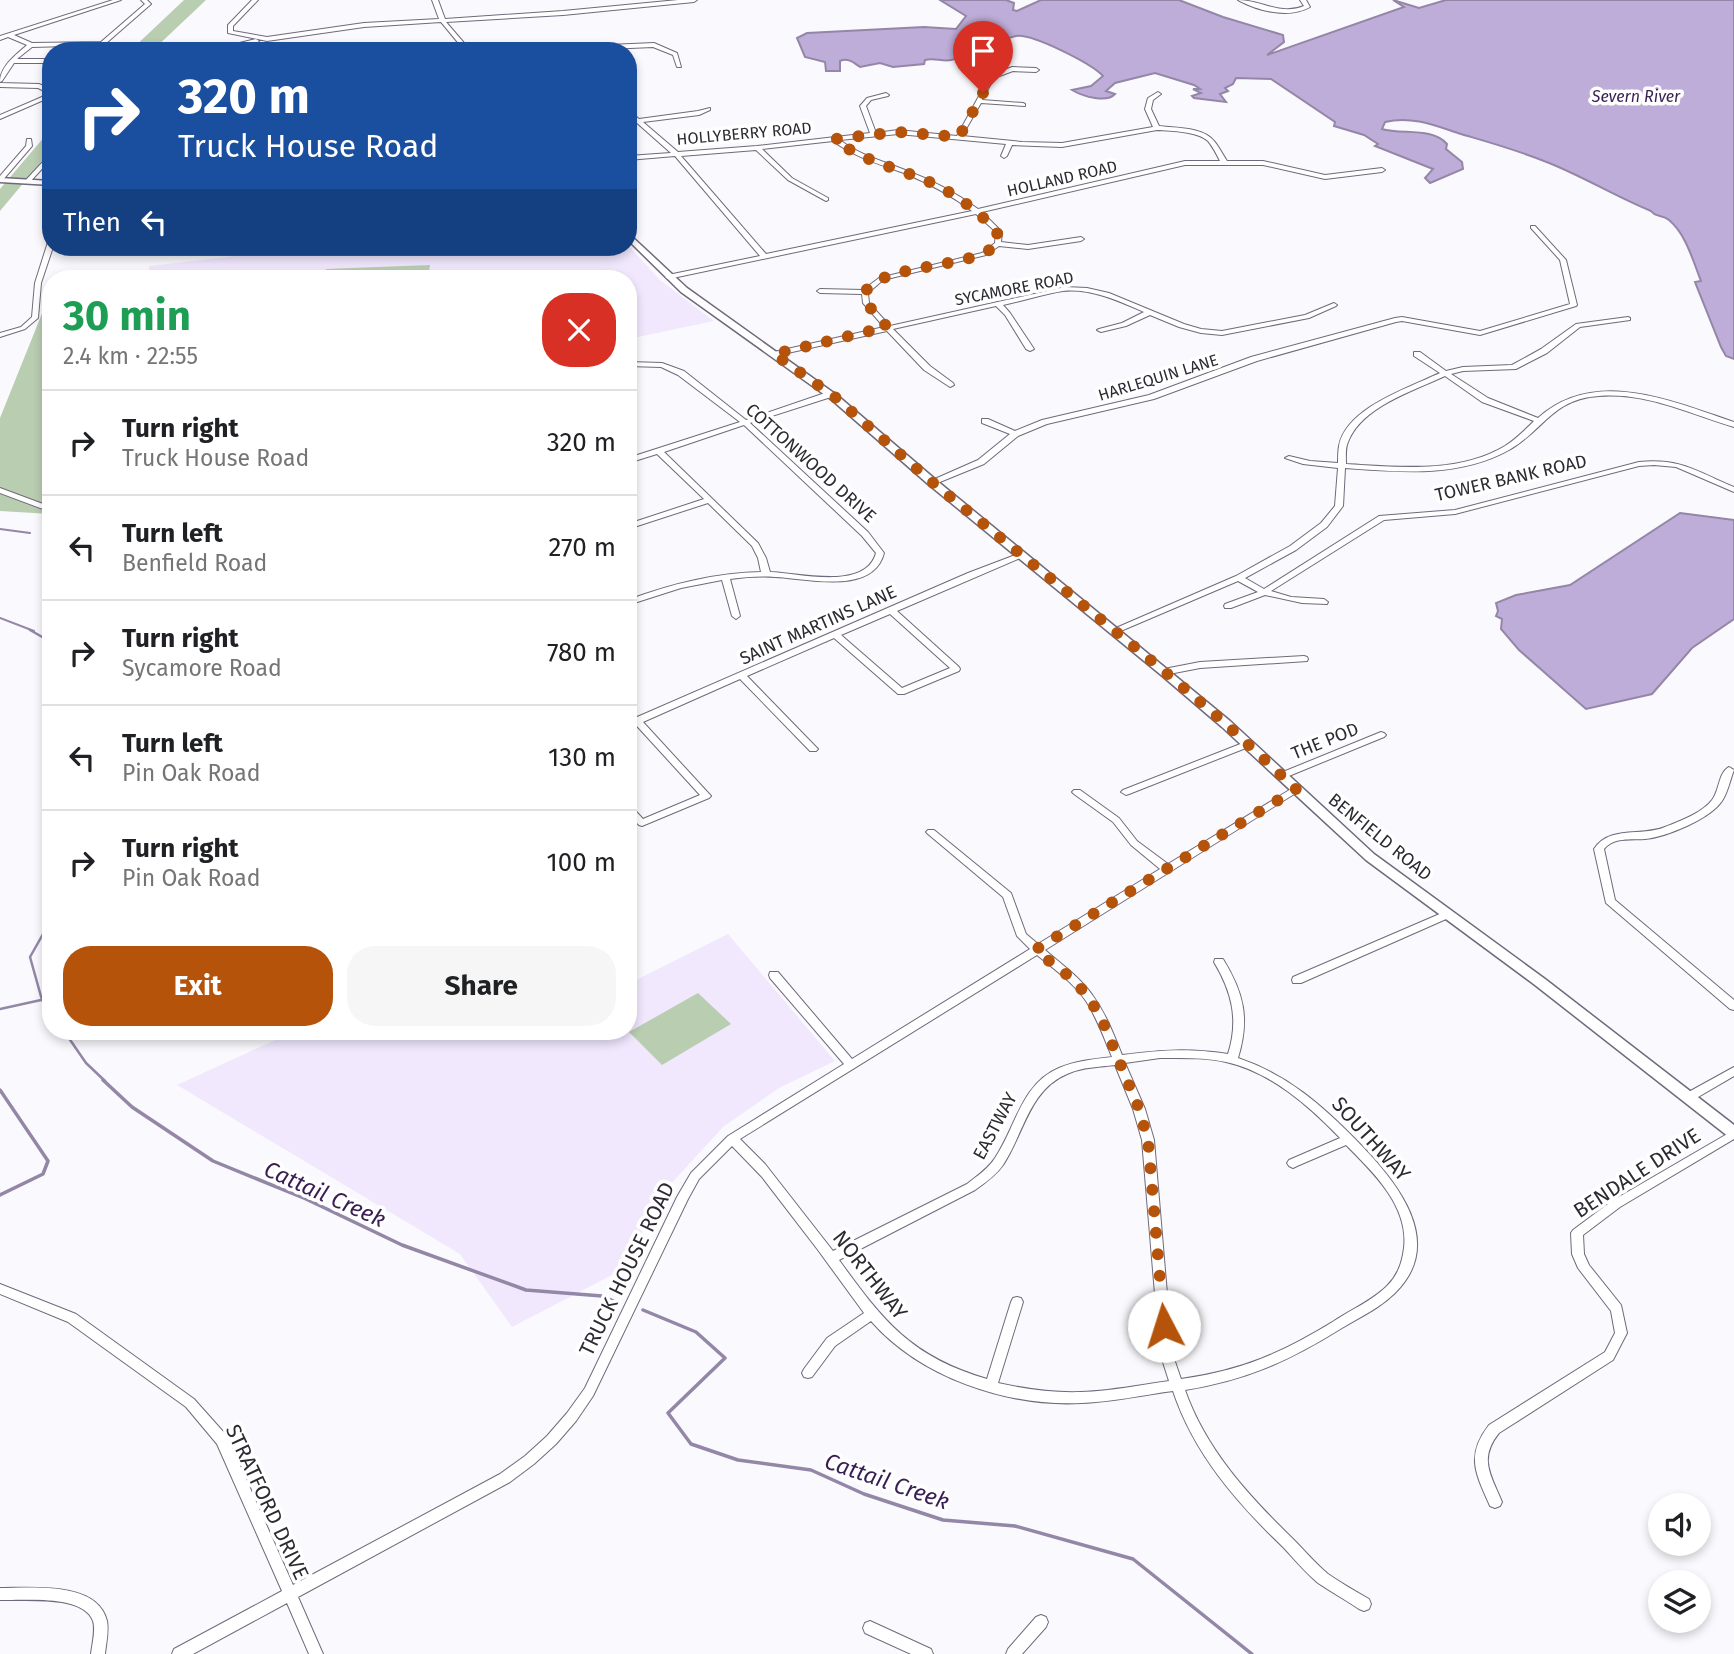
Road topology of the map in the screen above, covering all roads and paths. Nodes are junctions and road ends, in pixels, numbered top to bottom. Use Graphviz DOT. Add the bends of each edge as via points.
graph roads {
  1 [pos="118,0"];
  2 [pos="144,0"];
  3 [pos="255,0"];
  4 [pos="435,0"];
  5 [pos="694,0"];
  6 [pos="1241,0"];
  7 [pos="1303,0"];
  8 [pos="572,6"];
  9 [pos="563,13"];
  10 [pos="443,20"];
  11 [pos="8,35"];
  12 [pos="0,37"];
  13 [pos="267,39"];
  14 [pos="105,42"];
  15 [pos="251,42"];
  16 [pos="461,42"];
  17 [pos="31,45"];
  18 [pos="42,45"];
  19 [pos="637,47"];
  20 [pos="12,61"];
  21 [pos="42,61"];
  22 [pos="679,66"];
  23 [pos="1037,70"];
  24 [pos="0,82"];
  25 [pos="42,88"];
  26 [pos="1158,94"];
  27 [pos="886,95"];
  28 [pos="42,99"];
  29 [pos="978,101"];
  30 [pos="1023,106"];
  31 [pos="708,109"];
  32 [pos="0,117"];
  33 [pos="637,121"];
  34 [pos="1157,128"];
  35 [pos="873,134"];
  36 [pos="959,137"];
  37 [pos="834,139"];
  38 [pos="29,140"];
  39 [pos="1010,143"];
  40 [pos="757,148"];
  41 [pos="675,153"];
  42 [pos="1004,156"];
  43 [pos="637,157"];
  44 [pos="1224,162"];
  45 [pos="42,165"];
  46 [pos="1382,170"];
  47 [pos="0,180"];
  48 [pos="27,182"];
  49 [pos="42,183"];
  50 [pos="826,199"];
  51 [pos="976,211"];
  52 [pos="1533,227"];
  53 [pos="1081,239"];
  54 [pos="637,244"];
  55 [pos="998,244"];
  56 [pos="765,257"];
  57 [pos="42,271"];
  58 [pos="668,277"];
  59 [pos="820,291"];
  60 [pos="865,292"];
  61 [pos="998,304"];
  62 [pos="1334,305"];
  63 [pos="1150,312"];
  64 [pos="1628,319"];
  65 [pos="887,327"];
  66 [pos="1101,330"];
  67 [pos="0,335"];
  68 [pos="1030,349"];
  69 [pos="774,354"];
  70 [pos="1417,354"];
  71 [pos="637,364"];
  72 [pos="1445,373"];
  73 [pos="950,385"];
  74 [pos="834,396"];
  75 [pos="1536,420"];
  76 [pos="985,421"];
  77 [pos="746,424"];
  78 [pos="1734,425"];
  79 [pos="1015,434"];
  80 [pos="659,452"];
  81 [pos="637,458"];
  82 [pos="1289,458"];
  83 [pos="1342,466"];
  84 [pos="932,482"];
  85 [pos="0,489"];
  86 [pos="1734,490"];
  87 [pos="709,500"];
  88 [pos="42,506"];
  89 [pos="637,524"];
  90 [pos="1021,556"];
  91 [pos="766,574"];
  92 [pos="726,578"];
  93 [pos="1240,578"];
  94 [pos="1263,593"];
  95 [pos="637,600"];
  96 [pos="1324,602"];
  97 [pos="1228,606"];
  98 [pos="891,610"];
  99 [pos="736,616"];
  100 [pos="1113,631"];
  101 [pos="835,634"];
  102 [pos="1304,659"];
  103 [pos="1164,671"];
  104 [pos="741,675"];
  105 [pos="637,721"];
  106 [pos="637,727"];
  107 [pos="1381,735"];
  108 [pos="1248,744"];
  109 [pos="813,749"];
  110 [pos="1729,770"];
  111 [pos="1281,776"];
  112 [pos="1296,789"];
  113 [pos="1077,792"];
  114 [pos="1126,792"];
  115 [pos="637,818"];
  116 [pos="931,832"];
  117 [pos="1166,869"];
  118 [pos="1449,914"];
  119 [pos="1035,950"];
  120 [pos="1219,962"];
  121 [pos="774,975"];
  122 [pos="1297,980"];
  123 [pos="1734,1006"];
  124 [pos="1232,1059"];
  125 [pos="1118,1060"];
  126 [pos="850,1065"];
  127 [pos="1734,1070"];
  128 [pos="1689,1097"];
  129 [pos="1734,1133"];
  130 [pos="732,1139"];
  131 [pos="1348,1139"];
  132 [pos="1293,1163"];
  133 [pos="831,1258"];
  134 [pos="0,1289"];
  135 [pos="1017,1301"];
  136 [pos="871,1315"];
  137 [pos="808,1373"];
  138 [pos="991,1385"];
  139 [pos="1176,1386"];
  140 [pos="1494,1502"];
  141 [pos="0,1594"];
  142 [pos="290,1596"];
  143 [pos="1364,1604"];
  144 [pos="1041,1622"];
  145 [pos="870,1628"];
  146 [pos="98,1654"];
  147 [pos="178,1654"];
  148 [pos="316,1654"];
  149 [pos="926,1654"];
  150 [pos="1013,1654"];
  1 -- 11 [label="street"];
  2 -- 14 [label="street" via="148,4"];
  3 -- 13 [label="street" via="229,30 237,36"];
  4 -- 10 [label="street"];
  5 -- 9 [label="street"];
  6 -- 7 [label="street" via="1297,11 1307,7"];
  8 -- 9 [label="street"];
  9 -- 10 [label="street"];
  10 -- 13 [label="street" via="364,25"];
  10 -- 16 [label="street"];
  11 -- 12 [label="street"];
  11 -- 17 [label="street"];
  13 -- 15 [label="street"];
  17 -- 18 [label="street"];
  17 -- 20 [label="street"];
  19 -- 22 [label="street" via="654,46 675,54"];
  20 -- 21 [label="street"];
  20 -- 24 [label="street"];
  23 -- 29 [label="street" via="996,74"];
  24 -- 25 [label="street"];
  26 -- 34 [label="street" via="1148,107"];
  27 -- 35 [label="street" via="869,99 863,106"];
  28 -- 32 [label="street"];
  29 -- 30 [label="street"];
  29 -- 36 [label="street"];
  31 -- 33 [label="street"];
  33 -- 41 [label="street"];
  34 -- 39 [label="street, HOLLYBERRY ROAD" via="1077,144"];
  34 -- 44 [label="street, HOLLYBERRY ROAD" via="1203,135"];
  35 -- 36 [label="street, HOLLYBERRY ROAD"];
  35 -- 37 [label="street, HOLLYBERRY ROAD"];
  36 -- 39 [label="street, HOLLYBERRY ROAD"];
  37 -- 40 [label="street, HOLLYBERRY ROAD"];
  37 -- 51 [label="street" via="852,151 934,184"];
  38 -- 47 [label="street" via="29,146"];
  39 -- 42 [label="street"];
  40 -- 41 [label="street, HOLLYBERRY ROAD"];
  40 -- 50 [label="street" via="789,178"];
  41 -- 43 [label="street, HOLLYBERRY ROAD"];
  41 -- 56 [label="street"];
  44 -- 46 [label="street, HOLLAND ROAD" via="1270,164 1325,177"];
  44 -- 51 [label="street, HOLLAND ROAD" via="1185,163"];
  45 -- 48 [label="street"];
  47 -- 48 [label="main road"];
  48 -- 49 [label="main road"];
  51 -- 55 [label="street" via="999,232"];
  51 -- 56 [label="street, HOLLAND ROAD"];
  52 -- 79 [label="street, HARLEQUIN LANE" via="1563,260 1574,305 1480,333 1402,319 1254,359 1147,398 1045,422"];
  53 -- 55 [label="street" via="1028,247"];
  54 -- 58 [label="main road, BENFIELD ROAD"];
  55 -- 60 [label="street" via="976,257 881,279"];
  56 -- 58 [label="street, HOLLAND ROAD"];
  57 -- 67 [label="street" via="34,318 23,328"];
  58 -- 69 [label="main road, BENFIELD ROAD"];
  59 -- 60 [label="street"];
  60 -- 65 [label="street" via="866,303"];
  61 -- 63 [label="street, SYCAMORE ROAD" via="1077,288 1097,290"];
  61 -- 65 [label="street, SYCAMORE ROAD"];
  61 -- 68 [label="street"];
  62 -- 63 [label="street, SYCAMORE ROAD" via="1307,317 1222,334 1188,330"];
  63 -- 66 [label="street"];
  64 -- 72 [label="street" via="1578,326 1513,367"];
  65 -- 69 [label="street, SYCAMORE ROAD"];
  65 -- 73 [label="street"];
  69 -- 74 [label="main road, BENFIELD ROAD"];
  70 -- 72 [label="street"];
  71 -- 77 [label="street, COTTONWOOD DRIVE" via="675,369"];
  72 -- 75 [label="street" via="1485,400"];
  72 -- 83 [label="street" via="1358,418 1343,444"];
  74 -- 77 [label="street"];
  74 -- 84 [label="main road, BENFIELD ROAD"];
  75 -- 78 [label="street" via="1579,396 1615,394 1659,400"];
  75 -- 83 [label="street" via="1506,448 1471,462 1406,470"];
  76 -- 79 [label="street"];
  77 -- 80 [label="street"];
  77 -- 91 [label="street, COTTONWOOD DRIVE" via="880,553 871,569 848,578"];
  79 -- 84 [label="street, HARLEQUIN LANE" via="981,462"];
  80 -- 81 [label="street"];
  80 -- 87 [label="street"];
  82 -- 83 [label="street"];
  83 -- 93 [label="street" via="1334,515 1293,548"];
  84 -- 90 [label="main road, BENFIELD ROAD"];
  85 -- 88 [label="street"];
  86 -- 94 [label="street, TOWER BANK ROAD" via="1698,471 1665,461 1455,512 1382,518"];
  87 -- 89 [label="street"];
  87 -- 91 [label="street" via="754,545"];
  90 -- 98 [label="street, SAINT MARTINS LANE"];
  90 -- 100 [label="main road, BENFIELD ROAD"];
  91 -- 92 [label="street, COTTONWOOD DRIVE"];
  92 -- 95 [label="street, COTTONWOOD DRIVE"];
  92 -- 99 [label="street"];
  93 -- 94 [label="street"];
  93 -- 100 [label="street"];
  94 -- 96 [label="street"];
  94 -- 97 [label="street, TOWER BANK ROAD"];
  98 -- 101 [label="street, SAINT MARTINS LANE"];
  98 -- 101 [label="street" via="956,669 901,692"];
  100 -- 103 [label="main road, BENFIELD ROAD"];
  101 -- 104 [label="street, SAINT MARTINS LANE"];
  102 -- 103 [label="street"];
  103 -- 108 [label="main road, BENFIELD ROAD"];
  104 -- 105 [label="street, SAINT MARTINS LANE"];
  104 -- 109 [label="street"];
  106 -- 115 [label="street" via="706,796 642,823"];
  107 -- 111 [label="street, THE POD"];
  108 -- 111 [label="main road, BENFIELD ROAD"];
  108 -- 114 [label="street"];
  110 -- 123 [label="street" via="1717,802 1707,809 1655,835 1615,838 1599,849 1610,901"];
  111 -- 112 [label="main road, BENFIELD ROAD"];
  112 -- 117 [label="street, TRUCK HOUSE ROAD"];
  112 -- 118 [label="main road, BENFIELD ROAD" via="1370,857"];
  113 -- 117 [label="street"];
  116 -- 119 [label="street" via="1007,895 1018,931"];
  117 -- 119 [label="street, TRUCK HOUSE ROAD"];
  118 -- 122 [label="street"];
  118 -- 128 [label="main road, BENFIELD ROAD"];
  119 -- 125 [label="street" via="1088,996"];
  119 -- 126 [label="street, TRUCK HOUSE ROAD"];
  120 -- 124 [label="street" via="1234,989 1239,1021 1240,1038"];
  121 -- 126 [label="street"];
  124 -- 125 [label="street, SOUTHWAY" via="1181,1052"];
  124 -- 131 [label="street, SOUTHWAY" via="1288,1085"];
  125 -- 133 [label="street, EASTWAY" via="1056,1075 1023,1107 1005,1151 989,1174"];
  125 -- 139 [label="street" via="1148,1140 1166,1353"];
  126 -- 130 [label="street, TRUCK HOUSE ROAD"];
  127 -- 128 [label="street"];
  128 -- 129 [label="main road, BENFIELD ROAD"];
  129 -- 140 [label="street, BENDALE DRIVE" via="1616,1204 1577,1233 1584,1268 1617,1309 1622,1333 1609,1356 1486,1438 1479,1457"];
  130 -- 133 [label="street, NORTHWAY" via="752,1156"];
  130 -- 142 [label="street, TRUCK HOUSE ROAD" via="695,1175 589,1392 542,1451 505,1478"];
  131 -- 132 [label="street"];
  131 -- 139 [label="street, SOUTHWAY" via="1387,1181 1407,1215 1411,1245 1401,1278 1378,1301 1295,1351 1227,1377"];
  133 -- 136 [label="street, NORTHWAY"];
  134 -- 142 [label="street, STRATFORD DRIVE" via="72,1318 207,1420 222,1440"];
  135 -- 138 [label="street"];
  136 -- 137 [label="street" via="831,1342"];
  136 -- 138 [label="street, NORTHWAY" via="927,1360"];
  138 -- 139 [label="street, NORTHWAY" via="1069,1398"];
  139 -- 143 [label="street" via="1202,1442 1228,1480 1323,1578"];
  141 -- 146 [label="street" via="68,1596 87,1602 100,1625"];
  142 -- 147 [label="street, TRUCK HOUSE ROAD"];
  142 -- 148 [label="street, STRATFORD DRIVE"];
  144 -- 150 [label="street"];
  145 -- 149 [label="street"];
}
